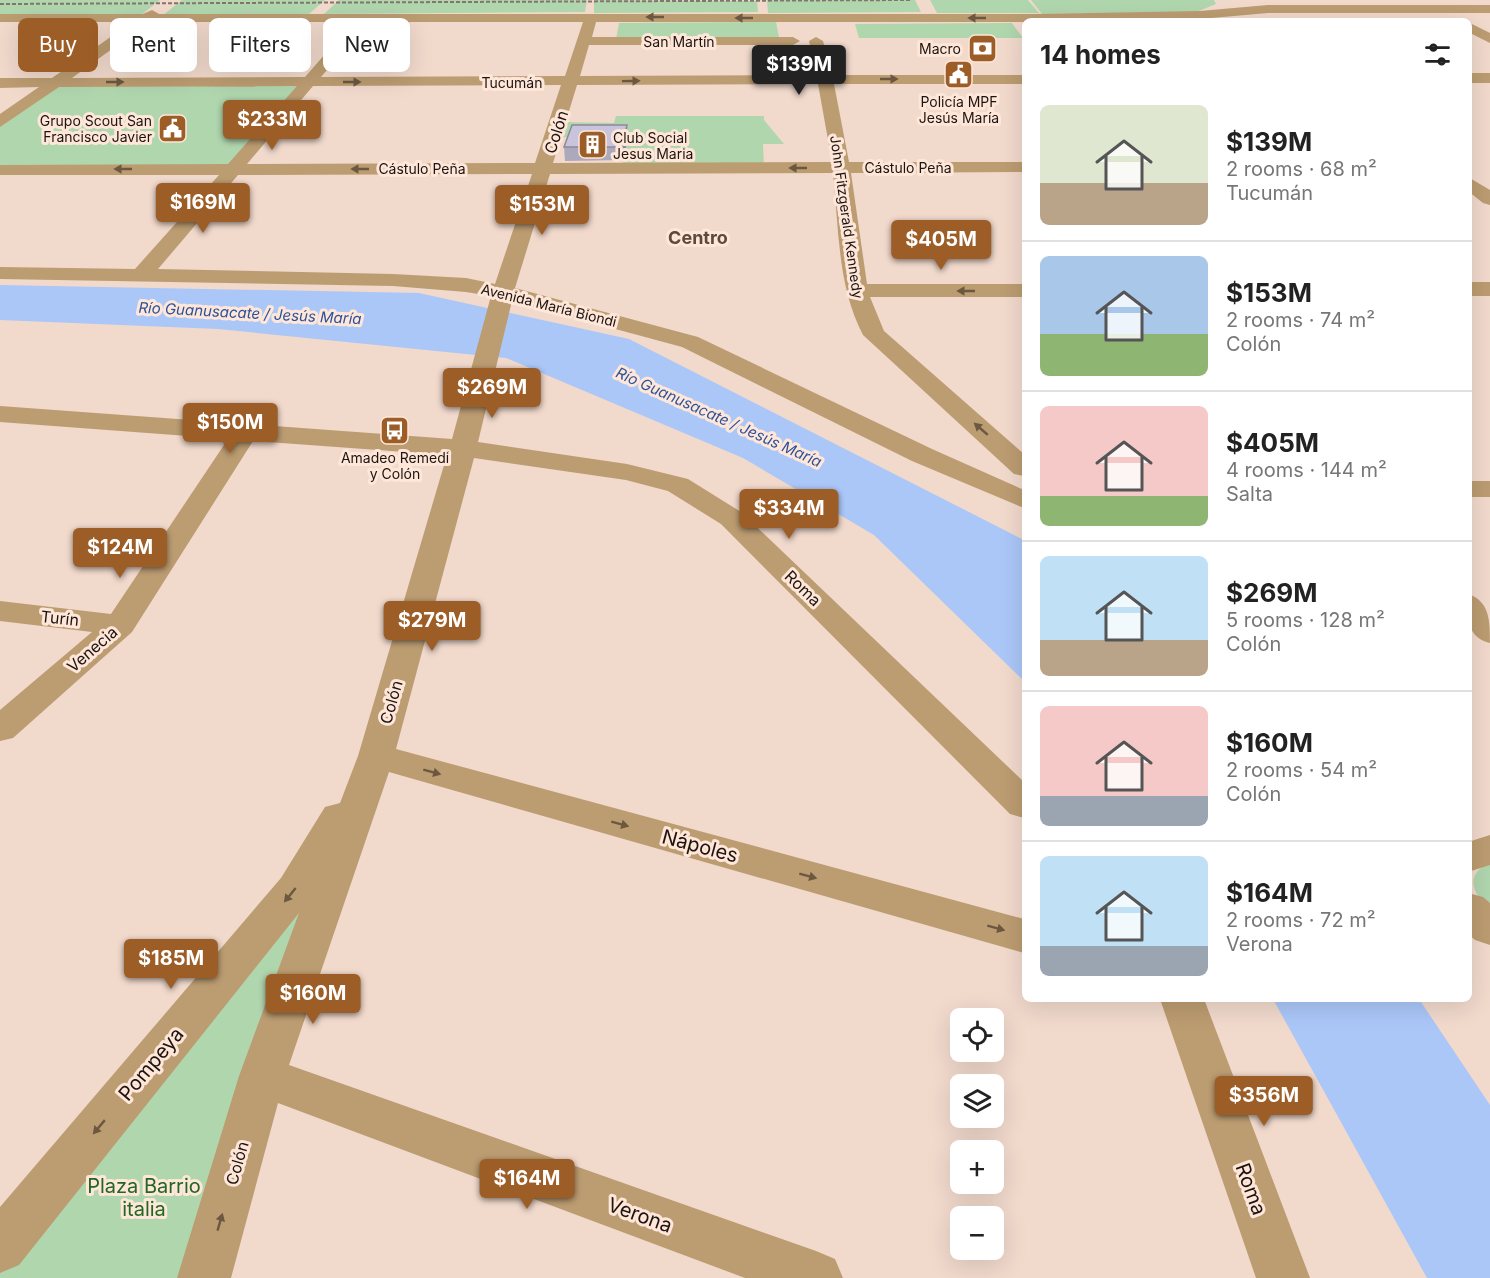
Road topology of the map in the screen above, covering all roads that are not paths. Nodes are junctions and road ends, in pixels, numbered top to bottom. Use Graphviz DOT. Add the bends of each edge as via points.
graph roads {
  1 [pos="1222,0"];
  2 [pos="1237,0"];
  3 [pos="168,2"];
  4 [pos="1439,9"];
  5 [pos="1490,9"];
  6 [pos="1249,11"];
  7 [pos="1200,15"];
  8 [pos="147,17"];
  9 [pos="591,17"];
  10 [pos="0,18"];
  11 [pos="365,18"];
  12 [pos="791,18"];
  13 [pos="1078,18"];
  14 [pos="1258,18"];
  15 [pos="1455,18"];
  16 [pos="1022,20"];
  17 [pos="1472,28"];
  18 [pos="830,32"];
  19 [pos="1490,39"];
  20 [pos="585,41"];
  21 [pos="795,41"];
  22 [pos="323,66"];
  23 [pos="1472,78"];
  24 [pos="1490,78"];
  25 [pos="826,79"];
  26 [pos="1022,79"];
  27 [pos="57,82"];
  28 [pos="309,82"];
  29 [pos="573,82"];
  30 [pos="0,83"];
  31 [pos="0,122"];
  32 [pos="1022,167"];
  33 [pos="544,168"];
  34 [pos="842,168"];
  35 [pos="237,169"];
  36 [pos="0,170"];
  37 [pos="1472,185"];
  38 [pos="1490,199"];
  39 [pos="0,273"];
  40 [pos="140,277"];
  41 [pos="1472,289"];
  42 [pos="1490,289"];
  43 [pos="1022,290"];
  44 [pos="857,291"];
  45 [pos="502,297"];
  46 [pos="0,414"];
  47 [pos="245,433"];
  48 [pos="463,448"];
  49 [pos="1022,466"];
  50 [pos="1472,489"];
  51 [pos="1490,489"];
  52 [pos="1017,494"];
  53 [pos="1472,609"];
  54 [pos="0,611"];
  55 [pos="120,625"];
  56 [pos="1490,633"];
  57 [pos="0,729"];
  58 [pos="376,756"];
  59 [pos="1022,802"];
  60 [pos="1472,912"];
  61 [pos="1490,928"];
  62 [pos="1022,935"];
  63 [pos="1183,1002"];
  64 [pos="261,1076"];
  65 [pos="0,1247"];
  66 [pos="204,1278"];
  67 [pos="816,1278"];
  68 [pos="1283,1278"];
  1 -- 7 [label="street" via="1227,7"];
  2 -- 6 [label="street"];
  3 -- 8 [label="street"];
  4 -- 5 [label="street"];
  4 -- 6 [label="street"];
  4 -- 15 [label="street"];
  6 -- 7 [label="street"];
  6 -- 14 [label="street"];
  7 -- 13 [label="street"];
  8 -- 10 [label="street"];
  8 -- 11 [label="street"];
  8 -- 27 [label="street"];
  9 -- 11 [label="street"];
  12 -- 9 [label="street, one-way"];
  9 -- 20 [label="street, Colón"];
  12 -- 18 [label="street"];
  12 -- 21 [label="street"];
  16 -- 18 [label="street, one-way"];
  17 -- 19 [label="street"];
  18 -- 21 [label="street, San Martín"];
  18 -- 25 [label="street, John Fitzgerald Kennedy"];
  20 -- 21 [label="street, San Martín"];
  20 -- 29 [label="street, Colón"];
  22 -- 28 [label="street"];
  23 -- 24 [label="street"];
  25 -- 26 [label="street, Tucumán, one-way"];
  29 -- 25 [label="street, Tucumán, one-way"];
  25 -- 34 [label="street, John Fitzgerald Kennedy"];
  27 -- 28 [label="street, Tucumán, one-way"];
  27 -- 30 [label="street, Tucumán"];
  27 -- 31 [label="street"];
  28 -- 29 [label="street, Tucumán, one-way"];
  28 -- 35 [label="street"];
  29 -- 33 [label="street, Colón"];
  32 -- 34 [label="street, Cástulo Peña"];
  34 -- 33 [label="street, Cástulo Peña, one-way"];
  33 -- 35 [label="street, Cástulo Peña, one-way"];
  33 -- 45 [label="street, Colón"];
  34 -- 44 [label="street, John Fitzgerald Kennedy"];
  35 -- 36 [label="street, Cástulo Peña, one-way"];
  35 -- 40 [label="street"];
  37 -- 38 [label="street"];
  39 -- 40 [label="street, Avenida María Biondi"];
  40 -- 45 [label="street, Avenida María Biondi" via="393,280 466,285"];
  41 -- 42 [label="street"];
  43 -- 44 [label="street, one-way"];
  49 -- 44 [label="street, John Fitzgerald Kennedy, one-way" via="874,335 864,320"];
  45 -- 48 [label="street, Colón"];
  45 -- 52 [label="street, Avenida María Biondi" via="690,342"];
  46 -- 47 [label="street, Roma"];
  47 -- 48 [label="street, Roma"];
  47 -- 55 [label="street, Venecia"];
  48 -- 58 [label="street, Colón"];
  48 -- 59 [label="street, Roma" via="627,472 678,485 731,518"];
  50 -- 51 [label="street"];
  53 -- 56 [label="street"];
  54 -- 55 [label="street, Turín"];
  55 -- 57 [label="street, Venecia"];
  58 -- 62 [label="street, Nápoles, one-way"];
  58 -- 64 [label="street, Colón"];
  58 -- 65 [label="street, Pompeya, one-way" via="295,889"];
  60 -- 61 [label="street"];
  63 -- 68 [label="street, Roma"];
  66 -- 64 [label="street, Colón, one-way"];
  64 -- 67 [label="street, Verona"];
}
